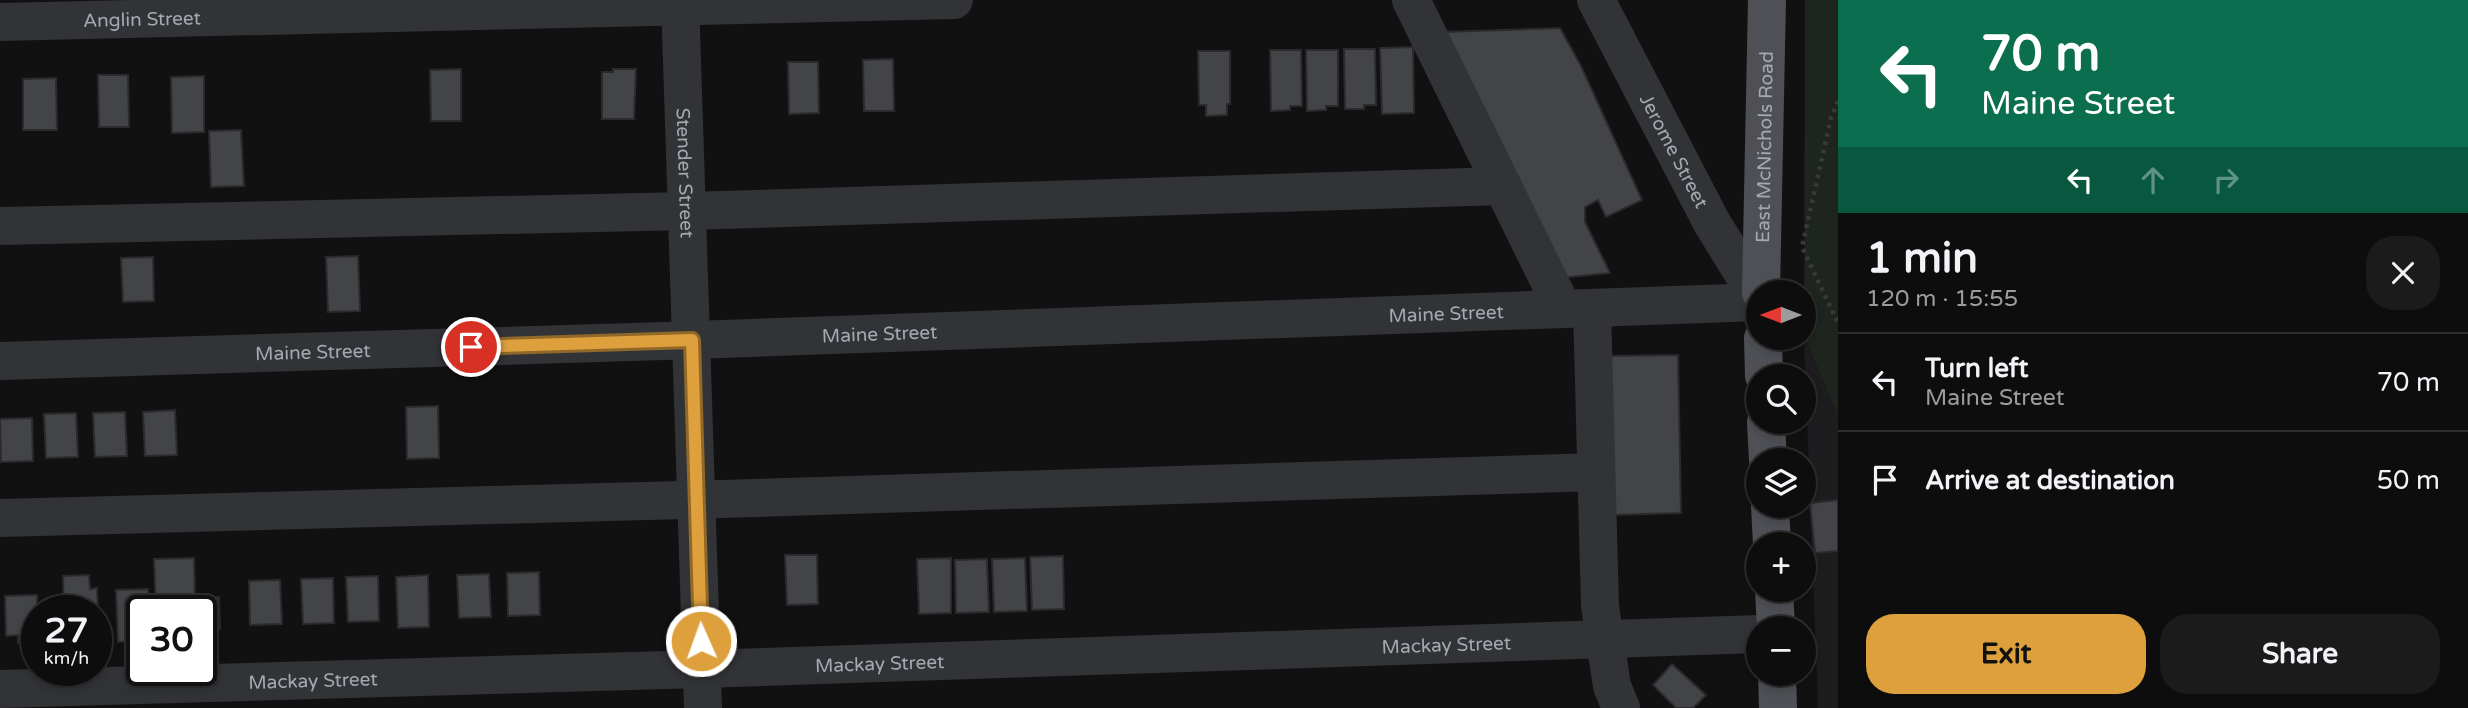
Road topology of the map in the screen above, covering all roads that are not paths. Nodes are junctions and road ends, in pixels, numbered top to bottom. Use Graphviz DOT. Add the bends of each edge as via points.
graph roads {
  1 [pos="954,0"];
  2 [pos="1411,0"];
  3 [pos="1596,0"];
  4 [pos="1767,0"];
  5 [pos="680,3"];
  6 [pos="0,22"];
  7 [pos="1502,186"];
  8 [pos="687,211"];
  9 [pos="0,226"];
  10 [pos="1747,280"];
  11 [pos="1761,280"];
  12 [pos="1746,301"];
  13 [pos="1577,309"];
  14 [pos="692,340"];
  15 [pos="0,362"];
  16 [pos="1596,472"];
  17 [pos="697,500"];
  18 [pos="0,518"];
  19 [pos="1746,634"];
  20 [pos="1604,639"];
  21 [pos="702,669"];
  22 [pos="1777,686"];
  23 [pos="0,689"];
  24 [pos="703,708"];
  25 [pos="1622,708"];
  26 [pos="1760,708"];
  27 [pos="1778,708"];
  1 -- 5 [label="street, Anglin Street"];
  2 -- 7 [label="street"];
  3 -- 10 [label="street, Jerome Street" via="1712,223"];
  4 -- 11 [label="main road, East McNichols Road"];
  5 -- 6 [label="street, Anglin Street"];
  5 -- 8 [label="street, Stender Street"];
  7 -- 8 [label="street"];
  7 -- 13 [label="street"];
  8 -- 9 [label="street"];
  8 -- 14 [label="street, Stender Street"];
  12 -- 13 [label="street, Maine Street"];
  13 -- 14 [label="street, Maine Street"];
  13 -- 16 [label="street"];
  14 -- 15 [label="street, Maine Street"];
  14 -- 17 [label="street, Stender Street"];
  16 -- 17 [label="street"];
  16 -- 20 [label="street"];
  17 -- 18 [label="street"];
  17 -- 21 [label="street, Stender Street"];
  19 -- 20 [label="street, Mackay Street"];
  20 -- 21 [label="street, Mackay Street"];
  20 -- 25 [label="street" via="1612,686"];
  21 -- 23 [label="street, Mackay Street"];
  21 -- 24 [label="street, Stender Street"];
  22 -- 27 [label="main road"];
  26 -- 27 [label="street"];
}
